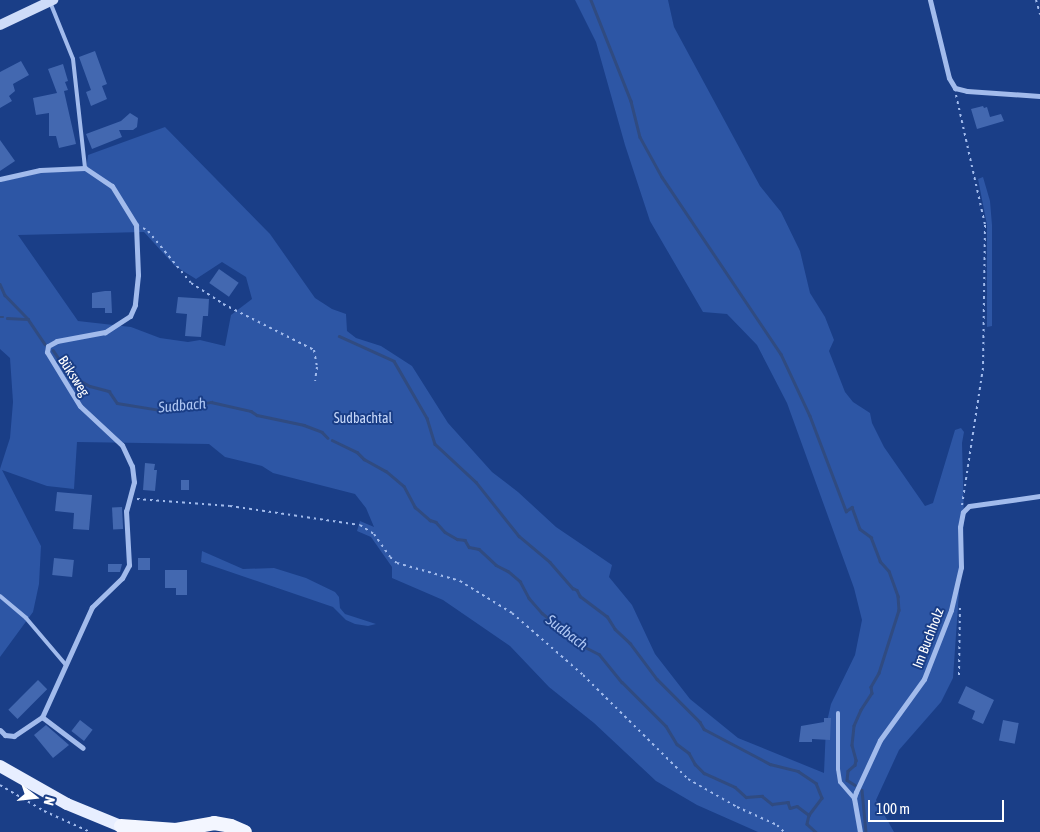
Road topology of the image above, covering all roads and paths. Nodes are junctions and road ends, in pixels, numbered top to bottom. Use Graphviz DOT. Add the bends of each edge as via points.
graph roads {
  1 [pos="930,0"];
  2 [pos="1036,0"];
  3 [pos="51,1"];
  4 [pos="1040,14"];
  5 [pos="0,25"];
  6 [pos="955,88"];
  7 [pos="1040,96"];
  8 [pos="85,168"];
  9 [pos="0,179"];
  10 [pos="136,225"];
  11 [pos="315,381"];
  12 [pos="1040,496"];
  13 [pos="130,500"];
  14 [pos="963,512"];
  15 [pos="0,596"];
  16 [pos="960,596"];
  17 [pos="66,666"];
  18 [pos="959,675"];
  19 [pos="838,713"];
  20 [pos="42,717"];
  21 [pos="0,730"];
  22 [pos="83,748"];
  23 [pos="0,766"];
  24 [pos="0,785"];
  25 [pos="854,798"];
  26 [pos="127,830"];
  27 [pos="90,832"];
  28 [pos="245,832"];
  29 [pos="784,832"];
  30 [pos="860,832"];
  1 -- 6 [label="street" via="949,78"];
  2 -- 4 [label="path"];
  3 -- 5 [label="main road"];
  3 -- 8 [label="lane" via="73,59"];
  6 -- 7 [label="street" via="967,92"];
  6 -- 14 [label="path" via="985,225 983,361 961,500"];
  8 -- 9 [label="street" via="40,170"];
  8 -- 10 [label="street, Büksweg" via="112,186"];
  10 -- 11 [label="path" via="148,231 191,283 223,304 314,350"];
  10 -- 13 [label="street, Büksweg" via="138,274 135,305 130,316 105,332 57,341 48,346 47,352 80,406 122,445 132,466 134,482"];
  12 -- 14 [label="street" via="969,506"];
  13 -- 17 [label="street, Büksweg" via="126,511 129,565 122,578 92,606"];
  13 -- 29 [label="path" via="139,498 230,506 360,525 374,534 397,563 460,581 512,614 583,675 688,779 777,825"];
  14 -- 25 [label="street, Im Buchholz" via="961,567 951,610 934,657 924,679 880,740"];
  15 -- 17 [label="lane" via="26,618"];
  16 -- 18 [label="path"];
  17 -- 20 [label="street, Büksweg"];
  19 -- 25 [label="lane" via="840,782"];
  20 -- 21 [label="street" via="14,736 5,735"];
  20 -- 22 [label="street"];
  23 -- 26 [label="main road" via="67,804"];
  24 -- 27 [label="path" via="44,811"];
  25 -- 30 [label="street"];
  26 -- 28 [label="highway" via="176,830 214,823"];
}
